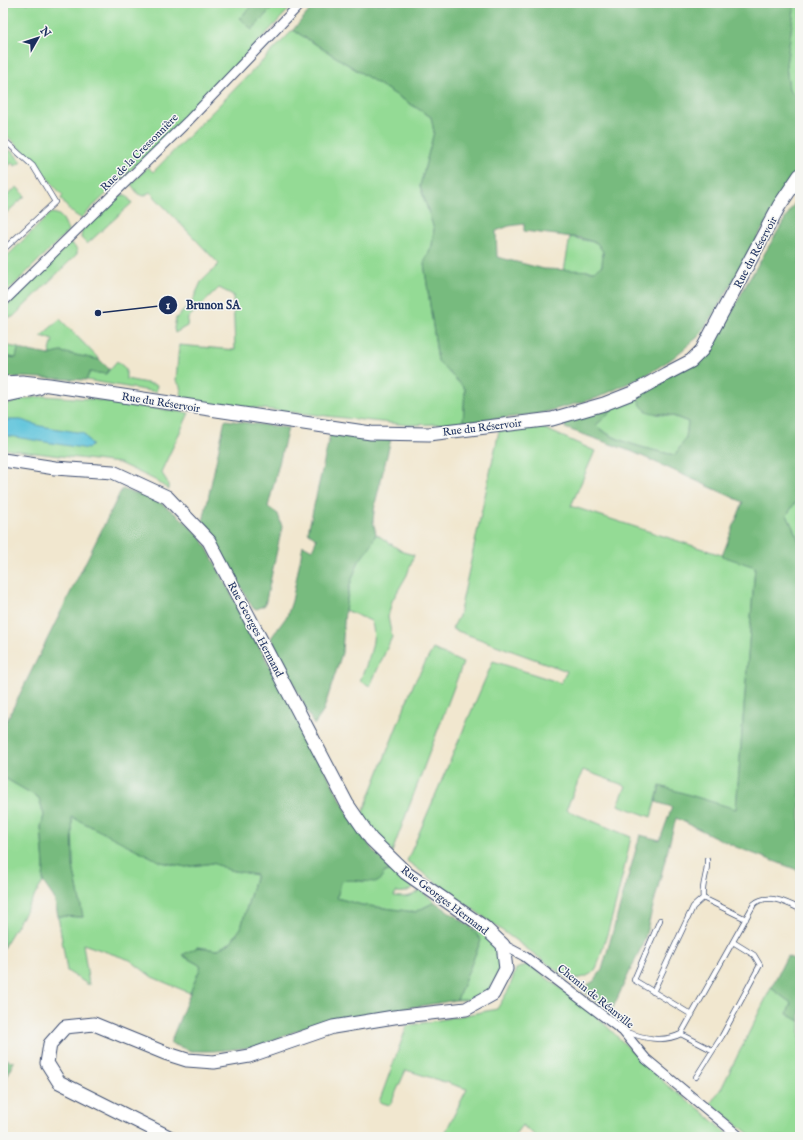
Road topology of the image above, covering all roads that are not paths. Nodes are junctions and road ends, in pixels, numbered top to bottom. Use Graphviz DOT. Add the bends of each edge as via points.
graph roads {
  1 [pos="302,3"];
  2 [pos="3,139"];
  3 [pos="800,175"];
  4 [pos="3,250"];
  5 [pos="3,302"];
  6 [pos="3,384"];
  7 [pos="49,385"];
  8 [pos="3,396"];
  9 [pos="3,460"];
  10 [pos="3,468"];
  11 [pos="55,468"];
  12 [pos="707,860"];
  13 [pos="703,898"];
  14 [pos="800,909"];
  15 [pos="746,919"];
  16 [pos="660,920"];
  17 [pos="733,942"];
  18 [pos="503,946"];
  19 [pos="653,992"];
  20 [pos="692,1015"];
  21 [pos="623,1031"];
  22 [pos="681,1034"];
  23 [pos="712,1050"];
  24 [pos="696,1077"];
  25 [pos="169,1137"];
  26 [pos="740,1137"];
  1 -- 5 [label="street, Rue de la Cressonnière" via="182,127"];
  2 -- 4 [label="lane" via="33,166 55,202"];
  3 -- 7 [label="street, Rue du Réservoir" via="780,206 702,350 691,360 632,393 552,419 429,434 371,433"];
  6 -- 7 [label="street, Rue du Réservoir" via="22,382"];
  7 -- 8 [label="street, Rue du Réservoir"];
  9 -- 11 [label="street, Rue Georges Hermand"];
  10 -- 11 [label="street, Rue Georges Hermand"];
  11 -- 18 [label="street, Rue Georges Hermand" via="113,472 167,497 199,530 209,541 347,804 371,839 406,873 484,927"];
  12 -- 13 [label="lane" via="708,871 702,890"];
  13 -- 15 [label="lane"];
  13 -- 19 [label="lane" via="693,907"];
  14 -- 15 [label="lane" via="776,899 766,898 754,904"];
  15 -- 17 [label="lane"];
  16 -- 19 [label="lane" via="634,980"];
  17 -- 20 [label="lane"];
  17 -- 23 [label="lane" via="754,955 760,965"];
  18 -- 21 [label="street, Chemin de Réanville" via="524,956"];
  18 -- 25 [label="street" via="506,969 493,994 466,1009 334,1027 249,1056 214,1062 187,1060 94,1024 65,1027 50,1044 47,1064 59,1082"];
  19 -- 20 [label="lane"];
  20 -- 22 [label="lane"];
  21 -- 22 [label="lane" via="663,1039"];
  21 -- 26 [label="street, Chemin de Réanville" via="646,1059"];
  22 -- 23 [label="lane"];
  23 -- 24 [label="lane"];
}
